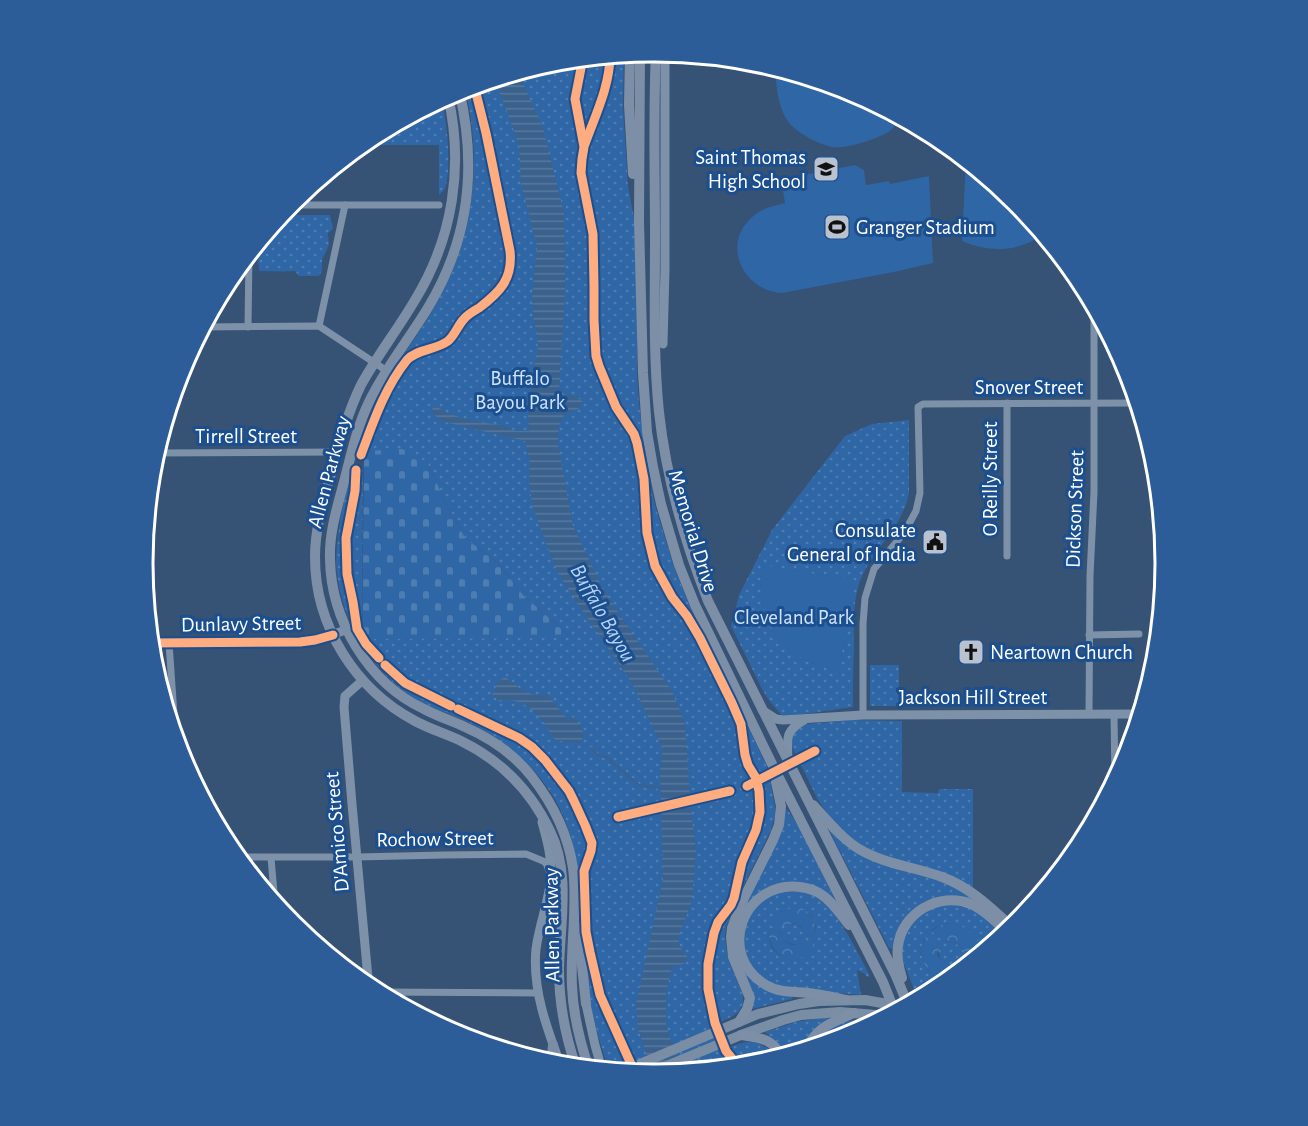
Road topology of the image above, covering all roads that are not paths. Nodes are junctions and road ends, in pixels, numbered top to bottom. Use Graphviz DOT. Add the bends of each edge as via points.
graph roads {
  1 [pos="640,62"];
  2 [pos="656,62"];
  3 [pos="665,62"];
  4 [pos="630,63"];
  5 [pos="461,100"];
  6 [pos="450,105"];
  7 [pos="453,195"];
  8 [pos="302,205"];
  9 [pos="345,205"];
  10 [pos="439,205"];
  11 [pos="639,221"];
  12 [pos="447,228"];
  13 [pos="249,268"];
  14 [pos="1094,323"];
  15 [pos="319,326"];
  16 [pos="212,327"];
  17 [pos="248,327"];
  18 [pos="663,344"];
  19 [pos="375,363"];
  20 [pos="387,371"];
  21 [pos="1007,403"];
  22 [pos="1094,403"];
  23 [pos="1129,403"];
  24 [pos="659,414"];
  25 [pos="337,452"];
  26 [pos="165,453"];
  27 [pos="334,518"];
  28 [pos="1007,555"];
  29 [pos="346,630"];
  30 [pos="1138,634"];
  31 [pos="333,635"];
  32 [pos="1089,635"];
  33 [pos="159,643"];
  34 [pos="169,643"];
  35 [pos="363,680"];
  36 [pos="173,704"];
  37 [pos="762,710"];
  38 [pos="1089,714"];
  39 [pos="1114,714"];
  40 [pos="1132,714"];
  41 [pos="863,715"];
  42 [pos="807,719"];
  43 [pos="449,720"];
  44 [pos="442,733"];
  45 [pos="789,761"];
  46 [pos="1114,762"];
  47 [pos="772,764"];
  48 [pos="805,796"];
  49 [pos="540,813"];
  50 [pos="248,857"];
  51 [pos="271,858"];
  52 [pos="357,858"];
  53 [pos="573,870"];
  54 [pos="551,876"];
  55 [pos="274,890"];
  56 [pos="1006,921"];
  57 [pos="1000,926"];
  58 [pos="862,939"];
  59 [pos="368,975"];
  60 [pos="395,992"];
  61 [pos="538,993"];
  62 [pos="905,997"];
  63 [pos="904,998"];
  64 [pos="846,1000"];
  65 [pos="894,1003"];
  66 [pos="892,1004"];
  67 [pos="586,1005"];
  68 [pos="854,1013"];
  69 [pos="875,1014"];
  70 [pos="736,1024"];
  71 [pos="739,1036"];
  72 [pos="813,1039"];
  73 [pos="553,1045"];
  74 [pos="777,1049"];
  75 [pos="557,1055"];
  76 [pos="573,1058"];
  77 [pos="593,1060"];
  78 [pos="673,1063"];
  79 [pos="641,1064"];
  1 -- 11 [label="main road, Memorial Drive"];
  2 -- 24 [label="main road, Memorial Drive"];
  3 -- 18 [label="street"];
  4 -- 11 [label="main road" via="632,170"];
  5 -- 20 [label="main road, Allen Parkway" via="469,154 462,225 439,288"];
  6 -- 7 [label="main road, Allen Parkway" via="455,166"];
  7 -- 10 [label="street"];
  7 -- 12 [label="main road, Allen Parkway"];
  8 -- 9 [label="street"];
  9 -- 10 [label="street"];
  9 -- 15 [label="street"];
  10 -- 12 [label="street"];
  11 -- 47 [label="main road, Memorial Drive" via="644,403 661,504 695,605"];
  12 -- 19 [label="main road, Allen Parkway" via="425,284"];
  13 -- 17 [label="street"];
  14 -- 22 [label="street, Dickson Street"];
  15 -- 17 [label="street"];
  15 -- 19 [label="street"];
  16 -- 17 [label="street"];
  18 -- 24 [label="main road"];
  19 -- 20 [label="street"];
  19 -- 25 [label="main road, Allen Parkway" via="352,405"];
  20 -- 27 [label="main road, Allen Parkway" via="362,420"];
  21 -- 22 [label="street, Snover Street"];
  21 -- 28 [label="street, O Reilly Street"];
  21 -- 41 [label="street, Snover Street" via="918,407 920,493 916,510 904,533 874,569 865,598"];
  22 -- 23 [label="street, Snover Street"];
  22 -- 32 [label="street, Dickson Street"];
  24 -- 37 [label="main road, Memorial Drive" via="675,505 694,566"];
  25 -- 26 [label="street, Tirrell Street"];
  25 -- 27 [label="main road" via="341,463 334,489"];
  25 -- 31 [label="main road, Allen Parkway" via="320,515 315,560 322,605"];
  27 -- 29 [label="main road, Allen Parkway" via="332,583"];
  29 -- 31 [label="street, Dunlavy Street"];
  29 -- 43 [label="main road, Allen Parkway" via="387,684 422,709"];
  30 -- 32 [label="street"];
  31 -- 34 [label="street, Dunlavy Street" via="300,642"];
  31 -- 35 [label="main road, Allen Parkway"];
  32 -- 38 [label="street, Dickson Street"];
  33 -- 34 [label="street, Dunlavy Street"];
  34 -- 36 [label="street"];
  35 -- 44 [label="main road, Allen Parkway" via="396,709"];
  35 -- 52 [label="street, D'Amico Street" via="345,696 344,707"];
  37 -- 42 [label="street, Jackson Hill Street" via="776,719"];
  37 -- 45 [label="main road, Memorial Drive"];
  38 -- 39 [label="street, Jackson Hill Street"];
  38 -- 41 [label="street, Jackson Hill Street"];
  39 -- 40 [label="street, Jackson Hill Street"];
  39 -- 46 [label="street"];
  41 -- 42 [label="street, Jackson Hill Street"];
  42 -- 45 [label="street" via="789,732"];
  43 -- 44 [label="main road"];
  43 -- 53 [label="main road, Allen Parkway" via="503,749 531,775 562,827"];
  44 -- 49 [label="main road, Allen Parkway" via="477,749 499,765"];
  45 -- 48 [label="main road, Memorial Drive"];
  47 -- 58 [label="main road, Memorial Drive"];
  47 -- 70 [label="main road" via="781,806 779,825 732,928 733,957 750,998"];
  48 -- 56 [label="main road" via="857,848 957,884"];
  48 -- 63 [label="main road, Memorial Drive"];
  49 -- 54 [label="street"];
  49 -- 76 [label="main road, Allen Parkway" via="561,865 560,986 565,1030"];
  50 -- 51 [label="street, Rochow Street"];
  51 -- 52 [label="street, Rochow Street"];
  51 -- 55 [label="street"];
  52 -- 54 [label="street, Rochow Street" via="526,854 546,863"];
  52 -- 59 [label="street, D'Amico Street"];
  53 -- 67 [label="main road"];
  53 -- 77 [label="main road, Allen Parkway" via="573,1007 577,1028"];
  54 -- 61 [label="street" via="536,950"];
  57 -- 62 [label="main road" via="986,913 957,900 930,904 917,912 907,923 897,949"];
  58 -- 64 [label="main road" via="828,900 804,888 772,890 755,901 742,922 739,947 757,979 776,990"];
  58 -- 66 [label="main road, Memorial Drive"];
  60 -- 61 [label="street"];
  61 -- 73 [label="street"];
  64 -- 65 [label="main road"];
  64 -- 70 [label="main road" via="799,1004"];
  67 -- 77 [label="street"];
  68 -- 69 [label="main road"];
  68 -- 71 [label="main road" via="801,1016"];
  68 -- 72 [label="main road" via="826,1025"];
  70 -- 79 [label="main road"];
  71 -- 74 [label="main road" via="773,1043"];
  71 -- 78 [label="main road"];
  73 -- 75 [label="main road"];
}
